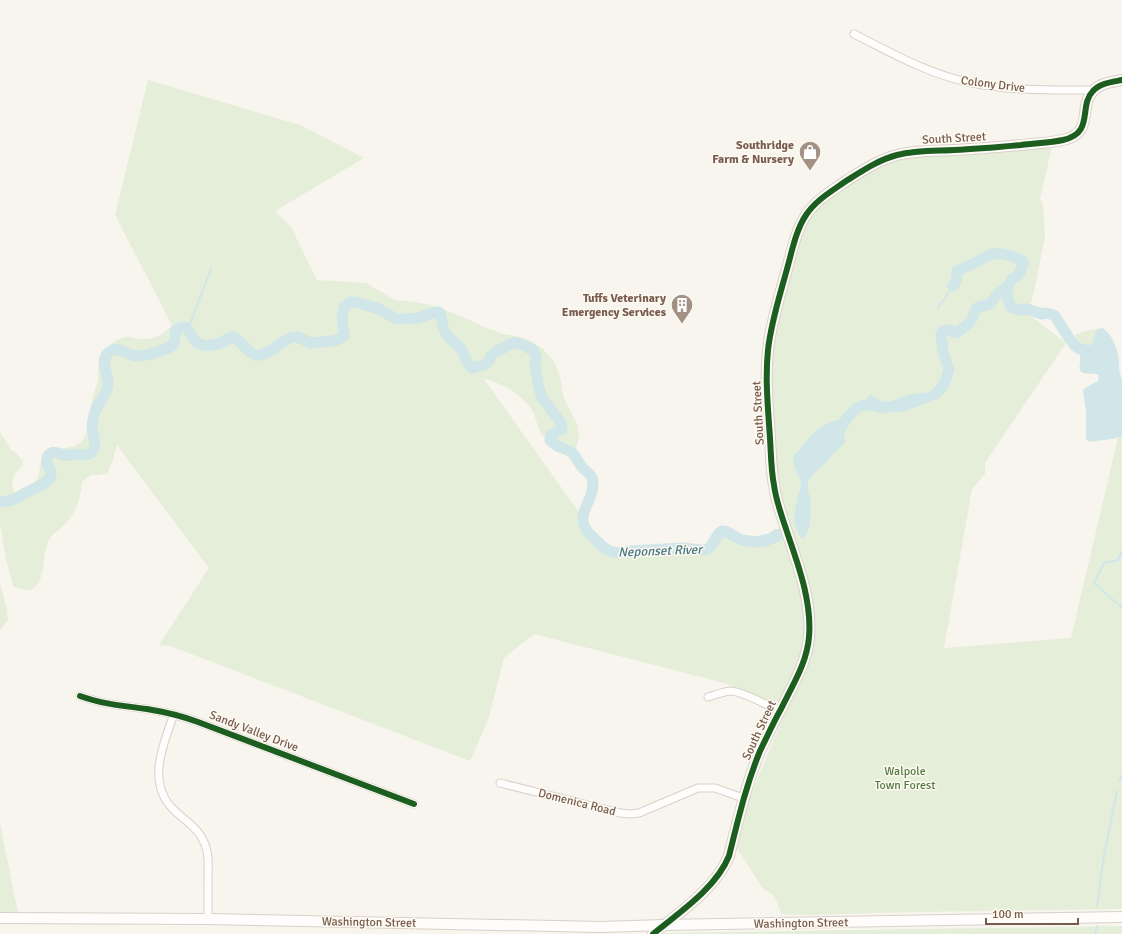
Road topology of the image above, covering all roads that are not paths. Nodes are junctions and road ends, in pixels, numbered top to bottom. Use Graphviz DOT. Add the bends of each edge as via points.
graph roads {
  1 [pos="854,34"];
  2 [pos="1122,80"];
  3 [pos="1093,90"];
  4 [pos="80,696"];
  5 [pos="708,697"];
  6 [pos="780,711"];
  7 [pos="174,714"];
  8 [pos="500,783"];
  9 [pos="744,798"];
  10 [pos="414,804"];
  11 [pos="1122,917"];
  12 [pos="0,918"];
  13 [pos="208,920"];
  14 [pos="664,925"];
  15 [pos="653,934"];
  1 -- 3 [label="street, Colony Drive" via="911,63 972,83 1015,88"];
  2 -- 3 [label="street"];
  3 -- 6 [label="street, South Street" via="1088,99 1083,125 1078,133 1070,138 896,155 867,168 830,192 806,216 796,236 776,309 767,363 767,401 774,485 780,512 801,571 810,623 804,659 797,679"];
  4 -- 7 [label="street, Sandy Valley Drive" via="102,703"];
  5 -- 6 [label="street" via="729,691 735,692"];
  6 -- 9 [label="street, South Street" via="760,752"];
  7 -- 10 [label="street, Sandy Valley Drive"];
  7 -- 13 [label="street" via="161,757 159,782 163,796 174,810 198,831 207,849"];
  8 -- 9 [label="street, Domenica Road" via="620,814 639,813 698,788 715,788"];
  9 -- 14 [label="street, South Street" via="726,865 704,891"];
  11 -- 14 [label="street, Washington Street"];
  12 -- 13 [label="street, Washington Street"];
  13 -- 14 [label="street, Washington Street" via="559,927"];
  14 -- 15 [label="street, South Street"];
}
